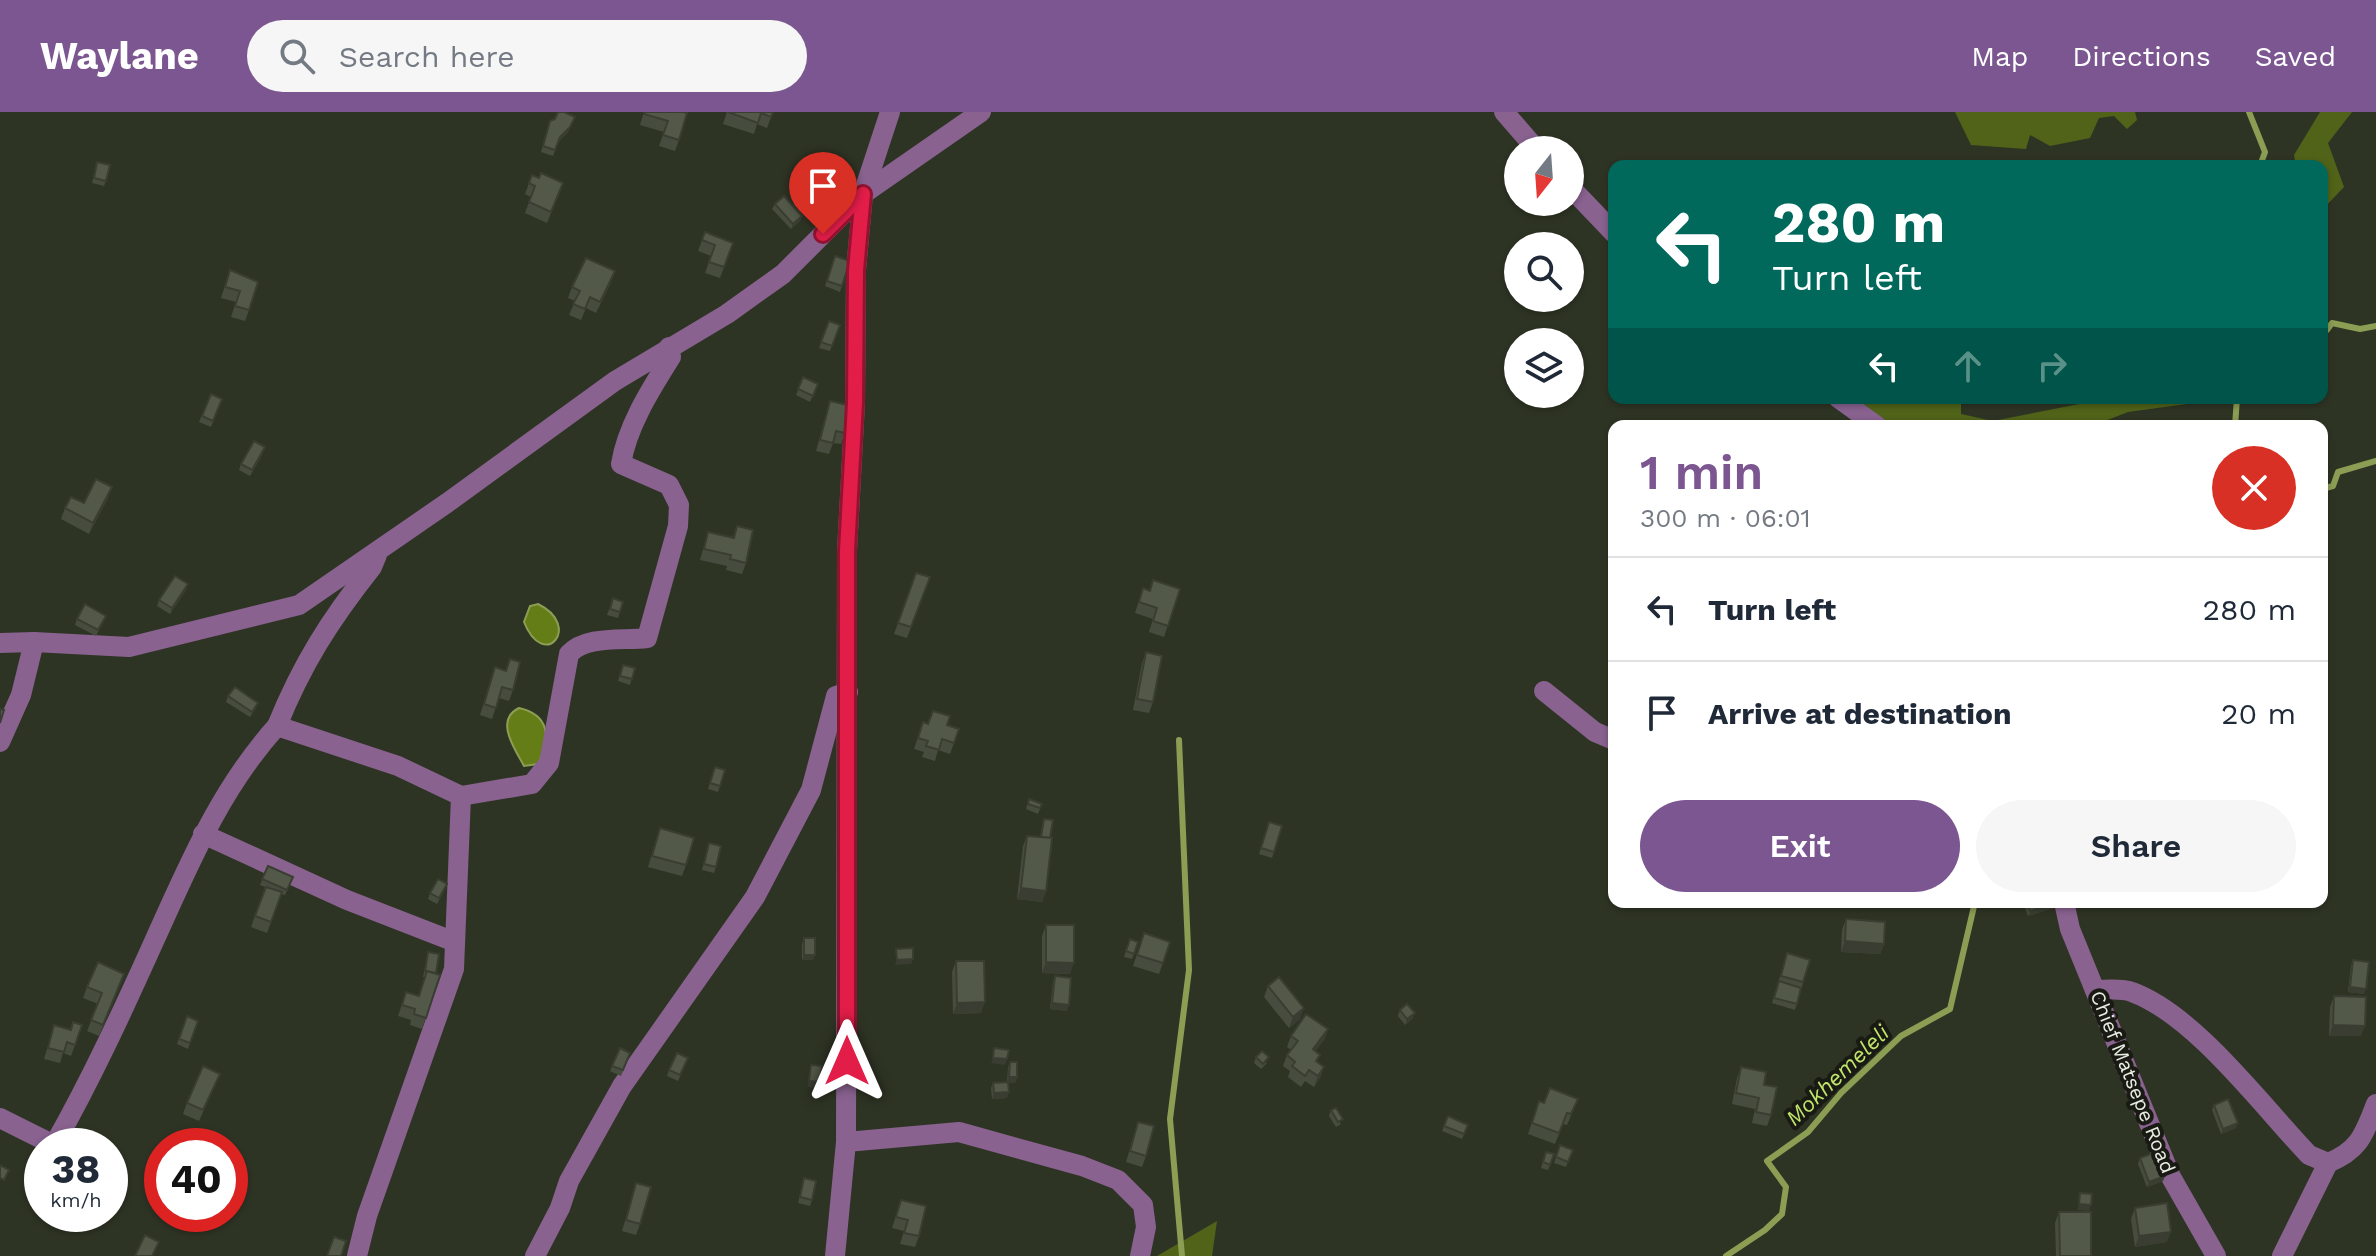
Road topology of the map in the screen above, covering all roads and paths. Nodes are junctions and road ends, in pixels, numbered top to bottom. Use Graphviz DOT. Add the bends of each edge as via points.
graph roads {
  1 [pos="890,112"];
  2 [pos="981,112"];
  3 [pos="1504,112"];
  4 [pos="1525,136"];
  5 [pos="863,194"];
  6 [pos="1584,202"];
  7 [pos="1608,227"];
  8 [pos="669,347"];
  9 [pos="1846,404"];
  10 [pos="1869,420"];
  11 [pos="379,549"];
  12 [pos="34,642"];
  13 [pos="0,643"];
  14 [pos="1544,691"];
  15 [pos="848,692"];
  16 [pos="277,726"];
  17 [pos="1608,737"];
  18 [pos="0,742"];
  19 [pos="461,796"];
  20 [pos="203,834"];
  21 [pos="2065,908"];
  22 [pos="455,942"];
  23 [pos="2095,990"];
  24 [pos="2376,1104"];
  25 [pos="0,1118"];
  26 [pos="846,1142"];
  27 [pos="2328,1163"];
  28 [pos="357,1256"];
  29 [pos="535,1256"];
  30 [pos="835,1256"];
  31 [pos="1140,1256"];
  32 [pos="2216,1256"];
  33 [pos="2282,1256"];
  1 -- 5 [label="street"];
  2 -- 5 [label="street"];
  3 -- 4 [label="street"];
  5 -- 8 [label="street" via="783,274"];
  5 -- 15 [label="street" via="847,551"];
  6 -- 7 [label="street"];
  8 -- 11 [label="street"];
  8 -- 19 [label="street" via="671,357 636,421 621,464 669,485 679,505 647,638 575,647 569,654 549,763 539,777 532,784"];
  9 -- 10 [label="street"];
  11 -- 12 [label="street" via="299,605 129,647"];
  11 -- 16 [label="street" via="372,567 321,636"];
  12 -- 13 [label="street"];
  12 -- 18 [label="street" via="21,695"];
  14 -- 17 [label="street"];
  15 -- 26 [label="street"];
  15 -- 29 [label="street" via="836,696 811,790 755,897 622,1086"];
  16 -- 19 [label="street" via="398,766"];
  16 -- 20 [label="street" via="251,755"];
  19 -- 22 [label="street"];
  20 -- 22 [label="street"];
  20 -- 25 [label="street" via="98,1066 54,1145"];
  21 -- 23 [label="street, Chief Matsepe Road"];
  22 -- 28 [label="street" via="454,969"];
  23 -- 27 [label="street" via="2129,990 2164,1008 2221,1058 2309,1155"];
  23 -- 32 [label="street, Chief Matsepe Road" via="2171,1177"];
  24 -- 27 [label="street" via="2350,1154"];
  26 -- 30 [label="street"];
  26 -- 31 [label="street" via="959,1132 1082,1166 1118,1180 1143,1205 1146,1227"];
  27 -- 33 [label="street"];
}
